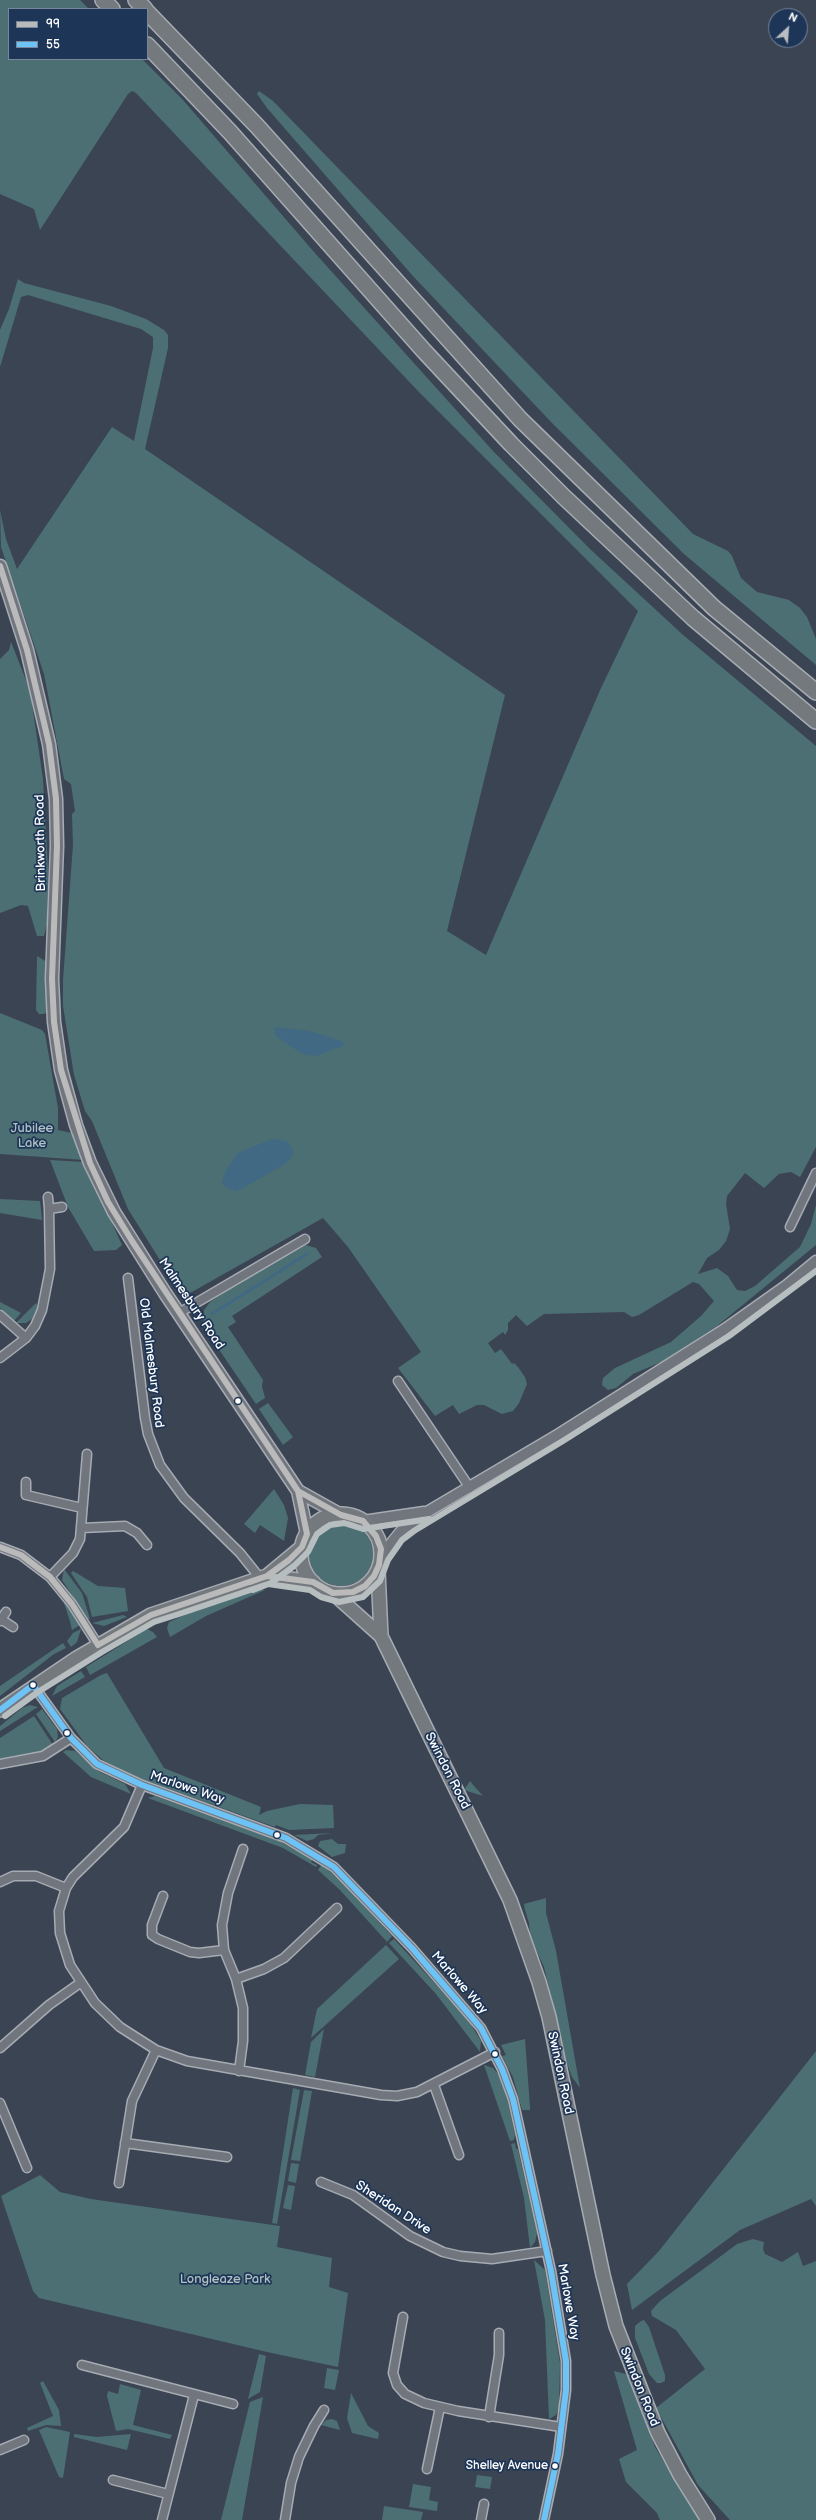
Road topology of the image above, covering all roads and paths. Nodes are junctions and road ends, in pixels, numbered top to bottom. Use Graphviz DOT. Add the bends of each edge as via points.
graph roads {
  1 [pos="103,0"];
  2 [pos="136,0"];
  3 [pos="111,8"];
  4 [pos="143,8"];
  5 [pos="148,13"];
  6 [pos="148,46"];
  7 [pos="0,566"];
  8 [pos="816,692"];
  9 [pos="816,721"];
  10 [pos="76,1125"];
  11 [pos="816,1173"];
  12 [pos="48,1197"];
  13 [pos="62,1207"];
  14 [pos="49,1209"];
  15 [pos="790,1227"];
  16 [pos="305,1239"];
  17 [pos="816,1261"];
  18 [pos="128,1278"];
  19 [pos="179,1313"];
  20 [pos="0,1315"];
  21 [pos="26,1338"];
  22 [pos="0,1358"];
  23 [pos="398,1381"];
  24 [pos="87,1454"];
  25 [pos="26,1482"];
  26 [pos="470,1488"];
  27 [pos="298,1491"];
  28 [pos="82,1508"];
  29 [pos="427,1512"];
  30 [pos="341,1515"];
  31 [pos="363,1521"];
  32 [pos="82,1528"];
  33 [pos="307,1534"];
  34 [pos="146,1545"];
  35 [pos="0,1546"];
  36 [pos="302,1548"];
  37 [pos="381,1556"];
  38 [pos="378,1570"];
  39 [pos="50,1577"];
  40 [pos="263,1577"];
  41 [pos="313,1582"];
  42 [pos="333,1593"];
  43 [pos="2,1617"];
  44 [pos="13,1627"];
  45 [pos="381,1636"];
  46 [pos="98,1645"];
  47 [pos="33,1685"];
  48 [pos="0,1710"];
  49 [pos="71,1738"];
  50 [pos="0,1764"];
  51 [pos="142,1785"];
  52 [pos="243,1849"];
  53 [pos="0,1882"];
  54 [pos="66,1888"];
  55 [pos="163,1896"];
  56 [pos="337,1908"];
  57 [pos="224,1950"];
  58 [pos="236,1979"];
  59 [pos="80,1983"];
  60 [pos="0,2048"];
  61 [pos="156,2050"];
  62 [pos="495,2052"];
  63 [pos="239,2071"];
  64 [pos="434,2085"];
  65 [pos="0,2103"];
  66 [pos="125,2143"];
  67 [pos="459,2155"];
  68 [pos="227,2157"];
  69 [pos="27,2168"];
  70 [pos="321,2182"];
  71 [pos="119,2183"];
  72 [pos="547,2251"];
  73 [pos="403,2317"];
  74 [pos="499,2333"];
  75 [pos="82,2365"];
  76 [pos="194,2395"];
  77 [pos="233,2404"];
  78 [pos="440,2407"];
  79 [pos="324,2410"];
  80 [pos="489,2417"];
  81 [pos="561,2427"];
  82 [pos="24,2440"];
  83 [pos="1,2447"];
  84 [pos="426,2469"];
  85 [pos="113,2480"];
  86 [pos="168,2494"];
  87 [pos="484,2504"];
  88 [pos="162,2520"];
  89 [pos="285,2520"];
  90 [pos="481,2520"];
  91 [pos="544,2520"];
  92 [pos="708,2520"];
  1 -- 3 [label="highway"];
  2 -- 4 [label="highway"];
  5 -- 8 [label="highway" via="257,126 520,419 714,608"];
  6 -- 9 [label="highway" via="230,132 424,351 516,450 693,618"];
  7 -- 10 [label="main road, Brinkworth Road" via="29,657 49,744 56,799 57,846 52,979 54,1022 61,1070"];
  10 -- 19 [label="main road, Malmesbury Road" via="108,1202"];
  11 -- 15 [label="street"];
  12 -- 14 [label="street"];
  13 -- 14 [label="street"];
  14 -- 21 [label="street" via="50,1256 47,1286 42,1310"];
  16 -- 19 [label="street"];
  17 -- 26 [label="street" via="725,1329"];
  18 -- 40 [label="street, Old Malmesbury Road" via="145,1418 148,1434 160,1465 184,1498"];
  19 -- 27 [label="main road, Malmesbury Road"];
  20 -- 21 [label="street"];
  21 -- 22 [label="street"];
  23 -- 26 [label="street"];
  24 -- 28 [label="street"];
  25 -- 28 [label="street" via="26,1495"];
  26 -- 29 [label="street"];
  27 -- 30 [label="main road"];
  27 -- 33 [label="main road"];
  28 -- 32 [label="street"];
  29 -- 31 [label="street"];
  29 -- 37 [label="street" via="402,1530"];
  30 -- 31 [label="main road"];
  30 -- 33 [label="main road" via="321,1520"];
  31 -- 37 [label="main road" via="376,1536"];
  32 -- 34 [label="street" via="125,1526 137,1533"];
  32 -- 39 [label="street" via="73,1553"];
  33 -- 36 [label="main road"];
  35 -- 39 [label="street" via="21,1555"];
  36 -- 40 [label="main road"];
  36 -- 41 [label="main road" via="303,1566"];
  37 -- 38 [label="main road"];
  38 -- 42 [label="main road" via="359,1590 346,1594"];
  38 -- 45 [label="main road, Swindon Road"];
  39 -- 46 [label="street" via="72,1604"];
  40 -- 41 [label="main road"];
  40 -- 46 [label="main road" via="152,1615"];
  41 -- 42 [label="main road"];
  42 -- 45 [label="main road, Swindon Road"];
  43 -- 44 [label="street"];
  45 -- 92 [label="main road, Swindon Road" via="492,1860 517,1918 540,1982 549,2017 602,2275 616,2326 658,2433"];
  46 -- 47 [label="main road"];
  47 -- 48 [label="main road"];
  47 -- 49 [label="street, Marlowe Way"];
  49 -- 50 [label="street" via="43,1756"];
  49 -- 51 [label="street, Marlowe Way" via="97,1764"];
  51 -- 54 [label="street" via="124,1827 108,1846 81,1868"];
  51 -- 62 [label="street, Marlowe Way" via="286,1838 334,1867 473,2016"];
  52 -- 57 [label="street" via="223,1915"];
  53 -- 54 [label="street" via="13,1876 36,1876"];
  54 -- 59 [label="street" via="59,1911 60,1933 70,1965"];
  55 -- 57 [label="street" via="152,1925 152,1935 190,1952"];
  56 -- 58 [label="street" via="284,1958 264,1969"];
  57 -- 58 [label="street"];
  58 -- 63 [label="street" via="244,2020"];
  59 -- 60 [label="street" via="49,2005"];
  59 -- 61 [label="street" via="108,2017"];
  61 -- 63 [label="street" via="187,2062"];
  61 -- 66 [label="street" via="132,2101"];
  62 -- 64 [label="street"];
  62 -- 72 [label="street, Marlowe Way" via="513,2099"];
  63 -- 64 [label="street" via="381,2095 408,2094"];
  64 -- 67 [label="street"];
  65 -- 69 [label="street"];
  66 -- 68 [label="street"];
  66 -- 71 [label="street"];
  70 -- 72 [label="street, Sheridan Drive" via="353,2195 410,2236 443,2252 492,2259"];
  72 -- 81 [label="street, Marlowe Way" via="566,2361 566,2390"];
  73 -- 78 [label="street" via="395,2379 405,2394"];
  74 -- 80 [label="street" via="499,2355"];
  75 -- 76 [label="street"];
  76 -- 77 [label="street"];
  76 -- 86 [label="street"];
  78 -- 80 [label="street"];
  78 -- 84 [label="street"];
  79 -- 89 [label="street" via="299,2457 291,2483"];
  80 -- 81 [label="street"];
  81 -- 91 [label="street, Marlowe Way"];
  82 -- 83 [label="street"];
  85 -- 86 [label="street"];
  86 -- 88 [label="street"];
  87 -- 90 [label="street"];
}
